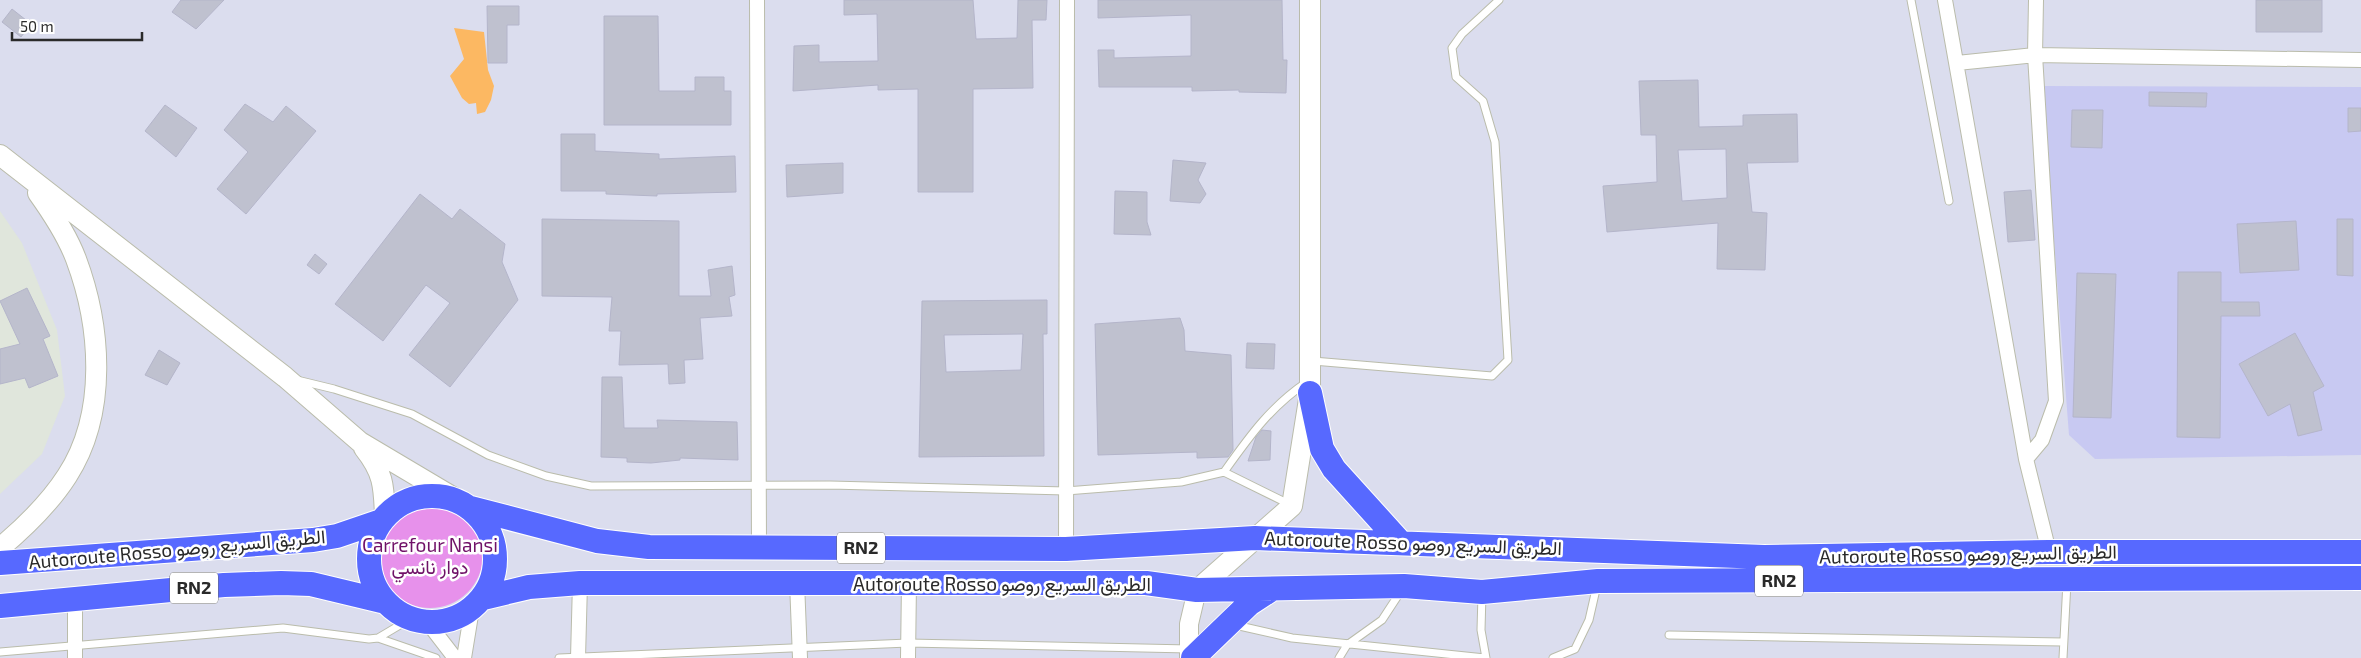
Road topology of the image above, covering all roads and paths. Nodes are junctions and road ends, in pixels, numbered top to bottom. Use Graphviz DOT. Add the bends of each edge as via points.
graph roads {
  1 [pos="757,0"];
  2 [pos="1067,0"];
  3 [pos="1310,0"];
  4 [pos="1499,0"];
  5 [pos="1911,0"];
  6 [pos="1945,0"];
  7 [pos="2036,0"];
  8 [pos="2035,55"];
  9 [pos="2361,60"];
  10 [pos="1957,63"];
  11 [pos="0,155"];
  12 [pos="27,177"];
  13 [pos="1950,201"];
  14 [pos="284,377"];
  15 [pos="1310,378"];
  16 [pos="360,442"];
  17 [pos="2026,459"];
  18 [pos="1224,472"];
  19 [pos="759,486"];
  20 [pos="1066,491"];
  21 [pos="466,505"];
  22 [pos="1292,506"];
  23 [pos="383,518"];
  24 [pos="1255,538"];
  25 [pos="1400,542"];
  26 [pos="0,548"];
  27 [pos="759,548"];
  28 [pos="1066,549"];
  29 [pos="2048,552"];
  30 [pos="2361,552"];
  31 [pos="0,563"];
  32 [pos="2361,578"];
  33 [pos="2068,579"];
  34 [pos="798,582"];
  35 [pos="1598,582"];
  36 [pos="909,583"];
  37 [pos="580,584"];
  38 [pos="1404,586"];
  39 [pos="1272,589"];
  40 [pos="1197,590"];
  41 [pos="1482,592"];
  42 [pos="75,600"];
  43 [pos="386,602"];
  44 [pos="478,603"];
  45 [pos="0,606"];
  46 [pos="419,621"];
  47 [pos="1228,623"];
  48 [pos="1669,635"];
  49 [pos="378,638"];
  50 [pos="2063,642"];
  51 [pos="908,643"];
  52 [pos="1347,645"];
  53 [pos="75,651"];
  54 [pos="0,652"];
  55 [pos="800,653"];
  56 [pos="1190,655"];
  57 [pos="578,657"];
  58 [pos="436,658"];
  59 [pos="455,658"];
  60 [pos="464,658"];
  61 [pos="559,658"];
  62 [pos="908,658"];
  63 [pos="1340,658"];
  64 [pos="1485,658"];
  65 [pos="1553,658"];
  66 [pos="2063,658"];
  1 -- 19 [label="street"];
  2 -- 20 [label="street"];
  3 -- 15 [label="main road"];
  4 -- 15 [label="lane" via="1462,34 1452,48 1456,77 1483,101 1495,142 1508,360 1492,376"];
  5 -- 13 [label="lane"];
  6 -- 10 [label="street"];
  7 -- 8 [label="street"];
  8 -- 9 [label="street"];
  8 -- 10 [label="street"];
  8 -- 17 [label="street" via="2056,401 2042,440"];
  10 -- 17 [label="street"];
  11 -- 12 [label="main road"];
  12 -- 14 [label="main road"];
  12 -- 26 [label="main road" via="59,222 76,257 88,295 95,351 95,397 82,443 68,475 35,516"];
  14 -- 16 [label="main road"];
  14 -- 19 [label="lane" via="412,414 488,455 546,476 591,486"];
  15 -- 18 [label="lane" via="1259,423"];
  15 -- 22 [label="main road"];
  15 -- 25 [label="highway" via="1322,449 1334,469"];
  16 -- 21 [label="main road"];
  16 -- 23 [label="main road" via="378,465 383,479"];
  17 -- 29 [label="street"];
  18 -- 20 [label="lane" via="1181,482"];
  18 -- 22 [label="lane"];
  19 -- 20 [label="lane"];
  19 -- 27 [label="street"];
  20 -- 28 [label="street"];
  21 -- 23 [label="highway" via="440,496 419,497 399,505"];
  21 -- 27 [label="highway, Autoroute Rosso الطريق السريع روصو / RN2" via="596,541 649,547"];
  21 -- 44 [label="highway" via="486,525 496,556 493,578"];
  22 -- 24 [label="main road"];
  23 -- 31 [label="highway, Autoroute Rosso الطريق السريع روصو / RN2" via="337,536 313,540"];
  23 -- 43 [label="highway" via="371,541 369,563 374,584"];
  24 -- 25 [label="highway, Autoroute Rosso الطريق السريع روصو / RN2"];
  24 -- 28 [label="highway, Autoroute Rosso الطريق السريع روصو / RN2"];
  24 -- 40 [label="main road"];
  25 -- 29 [label="highway, Autoroute Rosso الطريق السريع روصو / RN2" via="1764,557"];
  27 -- 28 [label="highway, Autoroute Rosso الطريق السريع روصو / RN2"];
  29 -- 30 [label="highway, Autoroute Rosso الطريق السريع روصو / RN2"];
  32 -- 33 [label="highway, Autoroute Rosso الطريق السريع روصو / RN2"];
  33 -- 35 [label="highway, Autoroute Rosso الطريق السريع روصو / RN2"];
  33 -- 50 [label="lane"];
  34 -- 36 [label="highway, Autoroute Rosso الطريق السريع روصو / RN2"];
  34 -- 37 [label="highway, Autoroute Rosso الطريق السريع روصو / RN2"];
  34 -- 55 [label="street"];
  35 -- 41 [label="highway, Autoroute Rosso الطريق السريع روصو / RN2"];
  35 -- 65 [label="lane" via="1589,620 1575,650"];
  36 -- 40 [label="highway, Autoroute Rosso الطريق السريع روصو / RN2" via="1146,583"];
  36 -- 51 [label="street"];
  37 -- 44 [label="highway, Autoroute Rosso الطريق السريع روصو / RN2" via="529,587"];
  37 -- 57 [label="street"];
  38 -- 39 [label="highway, Autoroute Rosso الطريق السريع روصو / RN2"];
  38 -- 41 [label="highway, Autoroute Rosso الطريق السريع روصو / RN2"];
  38 -- 52 [label="lane" via="1382,620"];
  39 -- 40 [label="highway, Autoroute Rosso الطريق السريع روصو / RN2"];
  39 -- 47 [label="highway" via="1248,604"];
  40 -- 56 [label="street" via="1189,624"];
  41 -- 64 [label="lane" via="1481,630"];
  42 -- 43 [label="highway, RN2" via="224,585 281,583 311,584"];
  42 -- 45 [label="highway, RN2"];
  42 -- 53 [label="street"];
  43 -- 46 [label="highway"];
  44 -- 46 [label="highway" via="452,620"];
  44 -- 60 [label="street"];
  46 -- 49 [label="lane"];
  46 -- 59 [label="street"];
  47 -- 52 [label="lane" via="1292,638"];
  47 -- 56 [label="highway"];
  48 -- 50 [label="lane"];
  49 -- 53 [label="lane" via="283,628"];
  49 -- 58 [label="lane"];
  50 -- 66 [label="lane"];
  51 -- 55 [label="lane"];
  51 -- 56 [label="lane"];
  51 -- 62 [label="street"];
  52 -- 63 [label="lane"];
  52 -- 64 [label="lane"];
  53 -- 54 [label="lane"];
  55 -- 57 [label="lane"];
  57 -- 61 [label="lane"];
}
